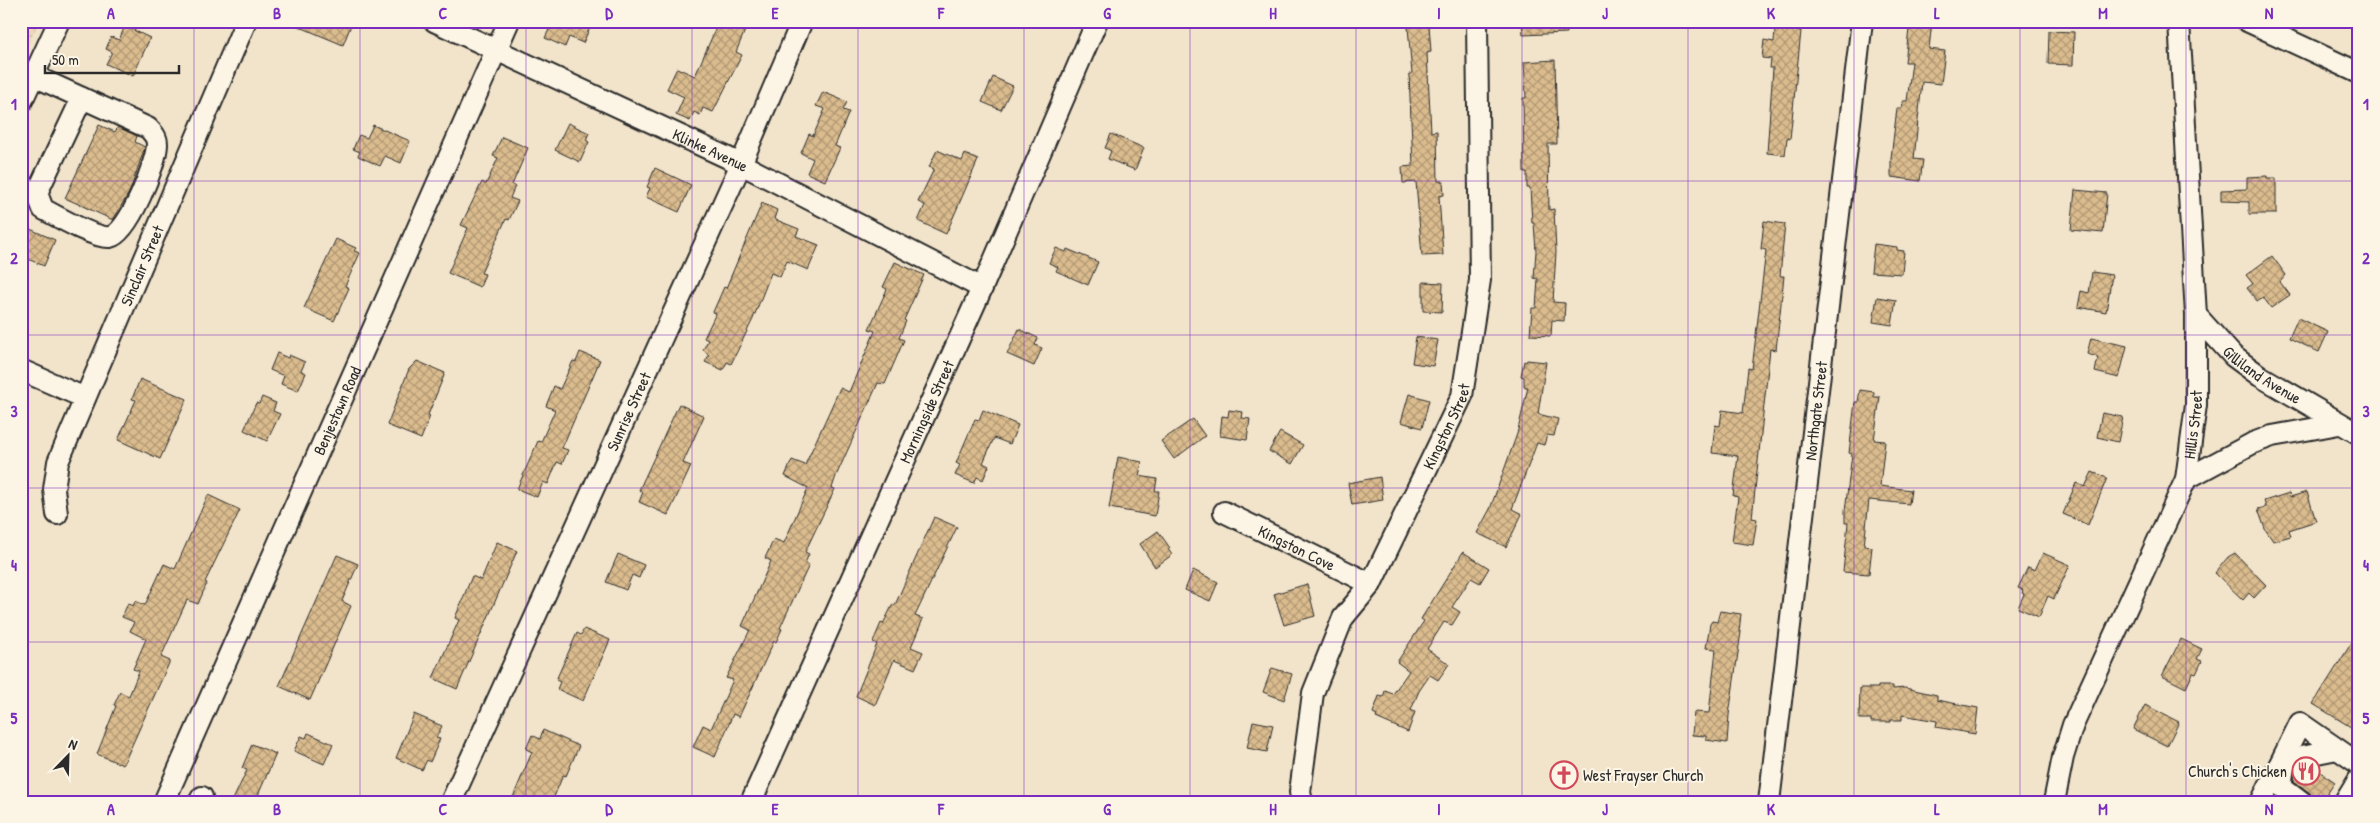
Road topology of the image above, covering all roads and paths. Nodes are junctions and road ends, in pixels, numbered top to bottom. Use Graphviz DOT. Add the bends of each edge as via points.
graph roads {
  1 [pos="60,21"];
  2 [pos="246,21"];
  3 [pos="434,21"];
  4 [pos="509,21"];
  5 [pos="802,21"];
  6 [pos="1097,21"];
  7 [pos="1478,21"];
  8 [pos="1862,21"];
  9 [pos="2179,21"];
  10 [pos="2247,21"];
  11 [pos="497,49"];
  12 [pos="2359,73"];
  13 [pos="34,76"];
  14 [pos="82,98"];
  15 [pos="21,103"];
  16 [pos="741,164"];
  17 [pos="29,190"];
  18 [pos="982,288"];
  19 [pos="2196,315"];
  20 [pos="21,370"];
  21 [pos="85,398"];
  22 [pos="2339,424"];
  23 [pos="2359,434"];
  24 [pos="2186,479"];
  25 [pos="1224,512"];
  26 [pos="57,514"];
  27 [pos="1371,584"];
  28 [pos="2337,749"];
  29 [pos="2359,764"];
  30 [pos="2359,779"];
  31 [pos="168,801"];
  32 [pos="452,802"];
  33 [pos="751,802"];
  34 [pos="1302,802"];
  35 [pos="1769,802"];
  36 [pos="2054,802"];
  37 [pos="2261,802"];
  38 [pos="2302,802"];
  39 [pos="2345,802"];
  1 -- 13 [label="street"];
  2 -- 21 [label="street, Sinclair Street"];
  3 -- 11 [label="street, Klinke Avenue"];
  4 -- 11 [label="street, Benjestown Road"];
  5 -- 16 [label="street, Sunrise Street"];
  6 -- 18 [label="street, Morningside Street"];
  7 -- 27 [label="street, Kingston Street" via="1480,280 1462,396"];
  8 -- 35 [label="street, Northgate Street"];
  9 -- 19 [label="street, Hillis Street"];
  10 -- 12 [label="street"];
  11 -- 16 [label="street, Klinke Avenue"];
  11 -- 31 [label="street, Benjestown Road"];
  13 -- 14 [label="street"];
  13 -- 15 [label="street"];
  14 -- 17 [label="street"];
  14 -- 17 [label="street" via="148,128 156,138 157,147 131,216 118,233 109,237 99,235 43,209"];
  16 -- 18 [label="street, Klinke Avenue"];
  16 -- 32 [label="street, Sunrise Street"];
  18 -- 33 [label="street, Morningside Street"];
  19 -- 22 [label="street, Gilliland Avenue" via="2233,356 2289,396"];
  19 -- 24 [label="street, Hillis Street" via="2196,405"];
  20 -- 21 [label="street"];
  21 -- 26 [label="street, Sinclair Street" via="55,476"];
  22 -- 23 [label="street, Gilliland Avenue"];
  22 -- 24 [label="street, Gilliland Avenue" via="2272,436 2252,443"];
  24 -- 36 [label="street, Hillis Street" via="2073,725"];
  25 -- 27 [label="street, Kingston Cove"];
  27 -- 34 [label="street, Kingston Street" via="1343,618 1312,693 1300,792"];
  28 -- 29 [label="street"];
  28 -- 37 [label="street" via="2300,723"];
  28 -- 38 [label="street" via="2300,755 2284,766 2281,786"];
  30 -- 39 [label="street"];
}
